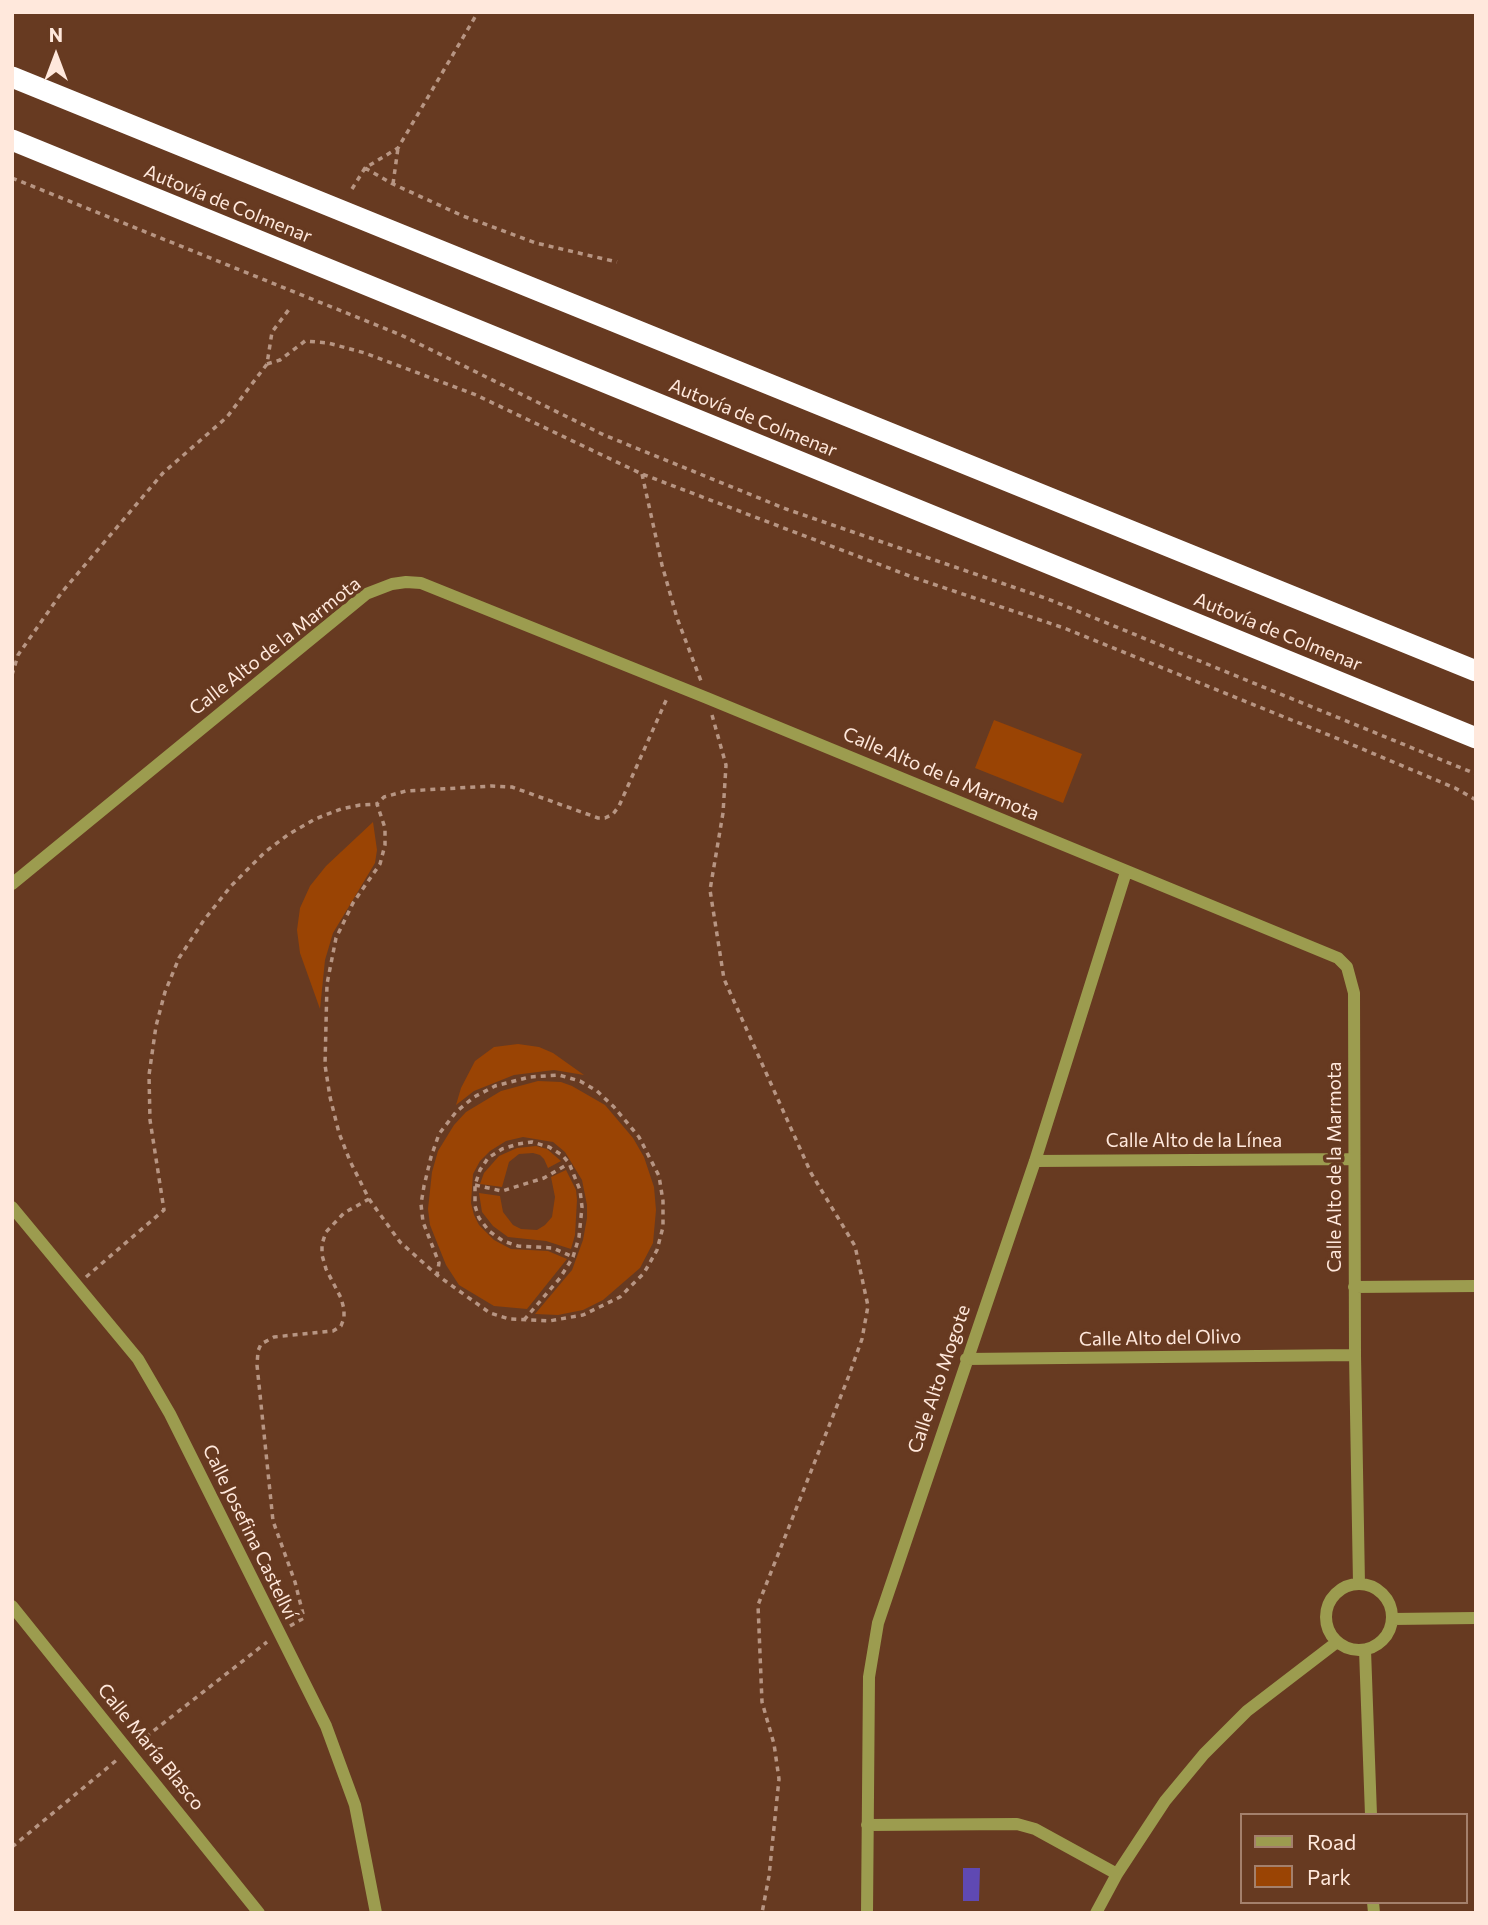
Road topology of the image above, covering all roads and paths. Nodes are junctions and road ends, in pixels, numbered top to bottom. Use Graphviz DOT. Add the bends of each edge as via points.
graph roads {
  1 [pos="478,12"];
  2 [pos="12,78"];
  3 [pos="12,140"];
  4 [pos="398,148"];
  5 [pos="365,168"];
  6 [pos="12,178"];
  7 [pos="393,184"];
  8 [pos="352,189"];
  9 [pos="617,262"];
  10 [pos="290,308"];
  11 [pos="267,364"];
  12 [pos="642,474"];
  13 [pos="1472,668"];
  14 [pos="12,675"];
  15 [pos="673,685"];
  16 [pos="708,698"];
  17 [pos="1476,738"];
  18 [pos="1476,774"];
  19 [pos="1476,800"];
  20 [pos="377,804"];
  21 [pos="1126,872"];
  22 [pos="12,884"];
  23 [pos="1354,1159"];
  24 [pos="1035,1161"];
  25 [pos="569,1163"];
  26 [pos="475,1185"];
  27 [pos="369,1199"];
  28 [pos="12,1208"];
  29 [pos="573,1257"];
  30 [pos="438,1275"];
  31 [pos="77,1284"];
  32 [pos="1476,1286"];
  33 [pos="1354,1287"];
  34 [pos="524,1320"];
  35 [pos="1355,1355"];
  36 [pos="966,1359"];
  37 [pos="1359,1584"];
  38 [pos="12,1606"];
  39 [pos="1476,1618"];
  40 [pos="1392,1619"];
  41 [pos="279,1633"];
  42 [pos="1337,1642"];
  43 [pos="1366,1650"];
  44 [pos="130,1749"];
  45 [pos="1371,1813"];
  46 [pos="867,1825"];
  47 [pos="12,1847"];
  48 [pos="1117,1874"];
  49 [pos="259,1913"];
  50 [pos="376,1913"];
  51 [pos="762,1913"];
  52 [pos="867,1913"];
  53 [pos="1096,1913"];
  1 -- 4 [label="path"];
  2 -- 13 [label="highway, Autovía de Colmenar"];
  3 -- 17 [label="highway, Autovía de Colmenar"];
  4 -- 5 [label="path"];
  4 -- 7 [label="path"];
  5 -- 7 [label="path"];
  5 -- 8 [label="path"];
  6 -- 18 [label="path" via="401,335 604,435 786,509 1048,599"];
  7 -- 9 [label="path" via="536,243"];
  10 -- 11 [label="path" via="272,331"];
  11 -- 12 [label="path" via="305,341 365,353 477,395"];
  11 -- 14 [label="path" via="227,417 163,473 62,592 18,655"];
  12 -- 16 [label="path" via="665,578"];
  12 -- 19 [label="path" via="915,578 1064,628"];
  15 -- 16 [label="street, Calle Alto de la Marmota"];
  15 -- 20 [label="path" via="619,807 605,818 512,788 492,786 406,791 384,797"];
  15 -- 22 [label="street, Calle Alto de la Marmota" via="421,583 391,584 366,594"];
  16 -- 21 [label="street, Calle Alto de la Marmota"];
  16 -- 51 [label="path" via="726,765 710,890 724,979 811,1173 855,1246 868,1306 848,1378 758,1605 762,1702 779,1779"];
  20 -- 27 [label="path" via="385,845 380,864 336,938 325,1024 327,1076 338,1133"];
  20 -- 31 [label="path" via="341,809 315,819 265,852 231,886 179,958 156,1026 149,1074 150,1119 164,1210"];
  21 -- 23 [label="street, Calle Alto de la Marmota" via="1321,950 1347,967 1354,993"];
  21 -- 24 [label="street, Calle Alto Mogote"];
  23 -- 24 [label="street, Calle Alto de la Línea"];
  23 -- 33 [label="street, Calle Alto de la Marmota"];
  24 -- 36 [label="street, Calle Alto Mogote"];
  25 -- 26 [label="path" via="544,1178 502,1191"];
  25 -- 26 [label="path" via="550,1147 518,1144 488,1158"];
  25 -- 29 [label="path" via="582,1207"];
  26 -- 29 [label="path" via="480,1218 503,1241 553,1248"];
  27 -- 30 [label="path" via="400,1242"];
  27 -- 41 [label="path" via="344,1213 326,1232 322,1244 326,1269 344,1309 341,1326 333,1331 274,1337 258,1351 273,1521 304,1618"];
  28 -- 31 [label="street, Calle Josefina Castellví"];
  29 -- 34 [label="path"];
  30 -- 34 [label="path" via="491,1313"];
  30 -- 34 [label="path" via="439,1263 421,1204 439,1134 456,1112 495,1086 559,1075 580,1081 614,1107 649,1153 659,1176 663,1227 644,1273 620,1297 583,1315"];
  31 -- 41 [label="street, Calle Josefina Castellví" via="138,1359 164,1403"];
  32 -- 33 [label="street"];
  33 -- 35 [label="street, Calle Alto de la Marmota"];
  35 -- 36 [label="street, Calle Alto del Olivo"];
  35 -- 37 [label="street, Calle Alto de la Marmota"];
  36 -- 46 [label="street, Calle Alto Mogote" via="872,1649"];
  37 -- 40 [label="street" via="1379,1591 1391,1608"];
  37 -- 42 [label="street" via="1342,1589 1330,1602 1326,1619"];
  38 -- 44 [label="street, Calle María Blasco"];
  39 -- 40 [label="street"];
  40 -- 43 [label="street" via="1381,1642"];
  41 -- 44 [label="path"];
  41 -- 50 [label="street, Calle Josefina Castellví" via="326,1726 355,1805"];
  42 -- 43 [label="street"];
  42 -- 48 [label="street" via="1247,1711 1204,1754 1165,1801"];
  43 -- 45 [label="street"];
  44 -- 47 [label="path"];
  44 -- 49 [label="street, Calle María Blasco"];
  46 -- 48 [label="street" via="1017,1824 1035,1829"];
  46 -- 52 [label="street, Calle Alto Mogote"];
  48 -- 53 [label="street"];
}
